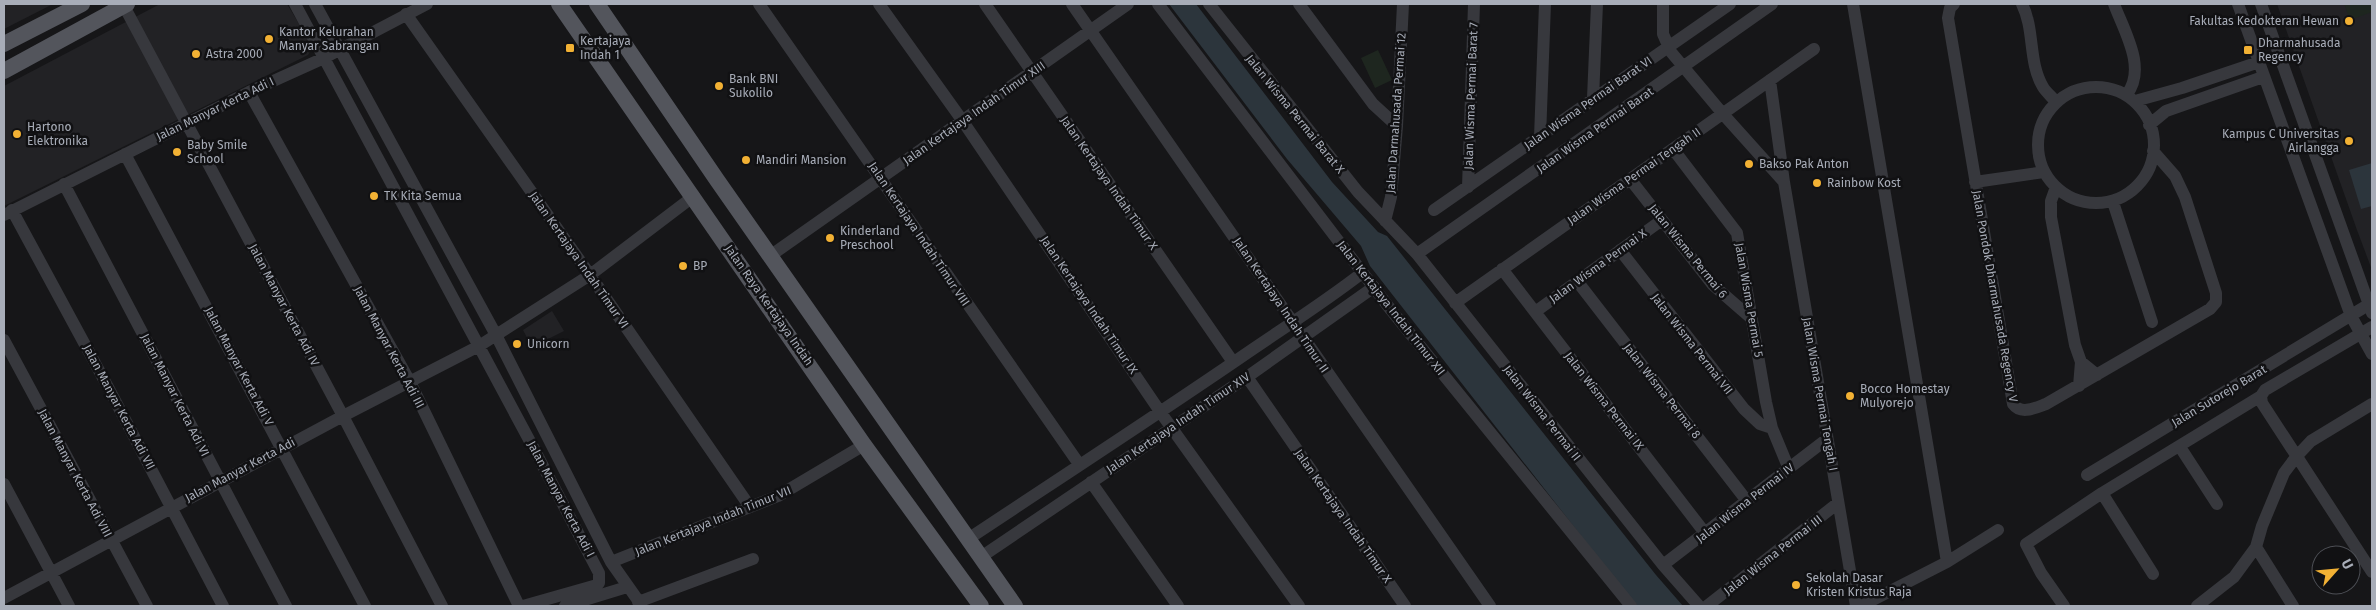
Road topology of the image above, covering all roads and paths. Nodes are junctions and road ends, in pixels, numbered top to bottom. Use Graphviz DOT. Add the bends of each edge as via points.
graph roads {
  1 [pos="82,4"];
  2 [pos="124,4"];
  3 [pos="295,4"];
  4 [pos="315,4"];
  5 [pos="427,4"];
  6 [pos="559,4"];
  7 [pos="597,4"];
  8 [pos="759,4"];
  9 [pos="879,4"];
  10 [pos="985,4"];
  11 [pos="1072,4"];
  12 [pos="1128,4"];
  13 [pos="1158,4"];
  14 [pos="1209,4"];
  15 [pos="1299,4"];
  16 [pos="1403,4"];
  17 [pos="1474,4"];
  18 [pos="1545,4"];
  19 [pos="1597,4"];
  20 [pos="1663,4"];
  21 [pos="1730,4"];
  22 [pos="1772,4"];
  23 [pos="1853,4"];
  24 [pos="1954,4"];
  25 [pos="2022,4"];
  26 [pos="2114,4"];
  27 [pos="2238,4"];
  28 [pos="2261,4"];
  29 [pos="406,14"];
  30 [pos="1091,30"];
  31 [pos="4,44"];
  32 [pos="1814,49"];
  33 [pos="1669,50"];
  34 [pos="333,52"];
  35 [pos="2281,61"];
  36 [pos="1681,66"];
  37 [pos="4,70"];
  38 [pos="2261,70"];
  39 [pos="1032,73"];
  40 [pos="1770,80"];
  41 [pos="249,92"];
  42 [pos="2131,97"];
  43 [pos="1593,98"];
  44 [pos="2056,102"];
  45 [pos="1723,114"];
  46 [pos="962,120"];
  47 [pos="188,123"];
  48 [pos="2149,125"];
  49 [pos="1397,126"];
  50 [pos="1540,137"];
  51 [pos="1672,149"];
  52 [pos="2153,151"];
  53 [pos="125,154"];
  54 [pos="2044,172"];
  55 [pos="882,178"];
  56 [pos="1630,179"];
  57 [pos="717,180"];
  58 [pos="1784,182"];
  59 [pos="1975,182"];
  60 [pos="64,184"];
  61 [pos="1468,187"];
  62 [pos="2056,188"];
  63 [pos="694,196"];
  64 [pos="2113,202"];
  65 [pos="1434,210"];
  66 [pos="8,212"];
  67 [pos="1662,220"];
  68 [pos="1393,230"];
  69 [pos="1620,250"];
  70 [pos="1417,254"];
  71 [pos="770,256"];
  72 [pos="1502,270"];
  73 [pos="1362,273"];
  74 [pos="590,275"];
  75 [pos="1576,281"];
  76 [pos="1374,288"];
  77 [pos="1455,303"];
  78 [pos="2370,309"];
  79 [pos="1534,312"];
  80 [pos="2351,316"];
  81 [pos="1751,318"];
  82 [pos="1293,322"];
  83 [pos="2152,322"];
  84 [pos="2372,328"];
  85 [pos="2359,333"];
  86 [pos="2165,334"];
  87 [pos="1303,337"];
  88 [pos="4,340"];
  89 [pos="487,341"];
  90 [pos="2147,345"];
  91 [pos="2372,354"];
  92 [pos="2372,359"];
  93 [pos="1233,362"];
  94 [pos="2080,362"];
  95 [pos="2372,364"];
  96 [pos="2097,375"];
  97 [pos="1246,377"];
  98 [pos="410,382"];
  99 [pos="2079,386"];
  100 [pos="2261,396"];
  101 [pos="2372,404"];
  102 [pos="1161,413"];
  103 [pos="343,416"];
  104 [pos="1173,428"];
  105 [pos="1772,428"];
  106 [pos="1827,439"];
  107 [pos="864,445"];
  108 [pos="2180,447"];
  109 [pos="282,448"];
  110 [pos="2296,457"];
  111 [pos="1079,464"];
  112 [pos="1788,469"];
  113 [pos="2088,475"];
  114 [pos="220,481"];
  115 [pos="1091,482"];
  116 [pos="4,484"];
  117 [pos="2102,493"];
  118 [pos="1747,501"];
  119 [pos="1838,503"];
  120 [pos="2217,504"];
  121 [pos="172,507"];
  122 [pos="750,507"];
  123 [pos="1998,530"];
  124 [pos="1705,533"];
  125 [pos="110,540"];
  126 [pos="968,540"];
  127 [pos="2256,547"];
  128 [pos="981,557"];
  129 [pos="753,559"];
  130 [pos="611,562"];
  131 [pos="1948,562"];
  132 [pos="1663,566"];
  133 [pos="50,572"];
  134 [pos="2372,572"];
  135 [pos="958,574"];
  136 [pos="2153,574"];
  137 [pos="627,587"];
  138 [pos="4,598"];
  139 [pos="640,604"];
  140 [pos="69,606"];
  141 [pos="147,606"];
  142 [pos="222,606"];
  143 [pos="286,606"];
  144 [pos="365,606"];
  145 [pos="442,606"];
  146 [pos="519,606"];
  147 [pos="523,606"];
  148 [pos="565,606"];
  149 [pos="981,606"];
  150 [pos="1015,606"];
  151 [pos="1178,606"];
  152 [pos="1299,606"];
  153 [pos="1405,606"];
  154 [pos="1490,606"];
  155 [pos="1631,606"];
  156 [pos="1699,606"];
  157 [pos="1707,606"];
  158 [pos="1856,606"];
  159 [pos="1862,606"];
  160 [pos="2064,606"];
  161 [pos="2197,606"];
  162 [pos="2293,606"];
  1 -- 31 [label="main road"];
  2 -- 37 [label="main road"];
  2 -- 47 [label="street, Jalan Manyar Kerta Adi IV"];
  3 -- 34 [label="street"];
  4 -- 34 [label="street"];
  5 -- 29 [label="street, Jalan Manyar Kerta Adi I"];
  6 -- 63 [label="main road, Jalan Raya Kertajaya Indah"];
  7 -- 57 [label="main road"];
  8 -- 55 [label="street, Jalan Kertajaya Indah Timur VIII"];
  9 -- 46 [label="street, Jalan Kertajaya Indah Timur IX"];
  10 -- 39 [label="street, Jalan Kertajaya Indah Timur X"];
  11 -- 30 [label="street, Jalan Kertajaya Indah Timur II"];
  12 -- 30 [label="street, Jalan Kertajaya Indah Timur XIII"];
  13 -- 73 [label="street, Jalan Kertajaya Indah Timur XII"];
  14 -- 68 [label="street, Jalan Wisma Permai Barat X" via="1358,192"];
  15 -- 49 [label="street" via="1373,104"];
  16 -- 49 [label="street, Jalan Darmahusada Permai 12"];
  17 -- 61 [label="street, Jalan Wisma Permai Barat 7"];
  18 -- 50 [label="street"];
  19 -- 43 [label="street"];
  20 -- 33 [label="street" via="1662,25"];
  21 -- 33 [label="street, Jalan Wisma Permai Barat VI"];
  22 -- 36 [label="street, Jalan Wisma Permai Barat"];
  23 -- 131 [label="street"];
  24 -- 59 [label="street, Jalan Pondok Dharmahusada Regency V" via="1948,18"];
  25 -- 44 [label="street" via="2031,31 2036,69 2043,87"];
  26 -- 42 [label="street" via="2136,70"];
  27 -- 38 [label="street"];
  28 -- 35 [label="street"];
  29 -- 34 [label="street, Jalan Manyar Kerta Adi I"];
  29 -- 74 [label="street, Jalan Kertajaya Indah Timur VI"];
  30 -- 39 [label="street, Jalan Kertajaya Indah Timur XIII"];
  30 -- 82 [label="street, Jalan Kertajaya Indah Timur II"];
  32 -- 40 [label="street, Jalan Wisma Permai Tengah II"];
  33 -- 36 [label="street"];
  33 -- 43 [label="street, Jalan Wisma Permai Barat VI"];
  34 -- 41 [label="street, Jalan Manyar Kerta Adi I"];
  34 -- 89 [label="street"];
  34 -- 89 [label="street"];
  35 -- 38 [label="street"];
  35 -- 78 [label="street"];
  36 -- 45 [label="street"];
  36 -- 70 [label="street, Jalan Wisma Permai Barat"];
  38 -- 42 [label="street"];
  38 -- 48 [label="street" via="2166,111"];
  38 -- 80 [label="street"];
  39 -- 46 [label="street, Jalan Kertajaya Indah Timur XIII"];
  39 -- 93 [label="street, Jalan Kertajaya Indah Timur X"];
  40 -- 45 [label="street, Jalan Wisma Permai Tengah II"];
  40 -- 58 [label="street, Jalan Wisma Permai Tengah I"];
  41 -- 47 [label="street, Jalan Manyar Kerta Adi I"];
  41 -- 98 [label="street, Jalan Manyar Kerta Adi III"];
  42 -- 44 [label="street" via="2112,88 2082,87"];
  42 -- 48 [label="street"];
  43 -- 50 [label="street, Jalan Wisma Permai Barat VI"];
  44 -- 54 [label="street" via="2044,117 2038,134 2038,154"];
  45 -- 51 [label="street, Jalan Wisma Permai Tengah II"];
  45 -- 58 [label="street"];
  46 -- 55 [label="street, Jalan Kertajaya Indah Timur XIII"];
  46 -- 102 [label="street, Jalan Kertajaya Indah Timur IX"];
  47 -- 53 [label="street, Jalan Manyar Kerta Adi I"];
  47 -- 103 [label="street, Jalan Manyar Kerta Adi IV"];
  48 -- 52 [label="street"];
  49 -- 68 [label="street, Jalan Darmahusada Permai 12" via="1391,197"];
  50 -- 61 [label="street, Jalan Wisma Permai Barat VI"];
  51 -- 56 [label="street, Jalan Wisma Permai Tengah II"];
  51 -- 81 [label="street, Jalan Wisma Permai 5" via="1736,233"];
  52 -- 64 [label="street" via="2150,169 2141,184"];
  52 -- 86 [label="street" via="2175,176 2185,197 2216,294 2216,302 2210,309"];
  53 -- 60 [label="street, Jalan Manyar Kerta Adi I"];
  53 -- 109 [label="street, Jalan Manyar Kerta Adi V"];
  54 -- 59 [label="street, Jalan Pondok Dharmahusada Regency V"];
  54 -- 62 [label="street"];
  55 -- 71 [label="street, Jalan Kertajaya Indah Timur XIII"];
  55 -- 111 [label="street, Jalan Kertajaya Indah Timur VIII"];
  56 -- 67 [label="street, Jalan Wisma Permai 6"];
  56 -- 72 [label="street, Jalan Wisma Permai Tengah II"];
  57 -- 63 [label="main road"];
  57 -- 71 [label="main road"];
  58 -- 106 [label="street, Jalan Wisma Permai Tengah I"];
  59 -- 99 [label="street, Jalan Pondok Dharmahusada Regency V" via="2013,404 2016,409 2034,408"];
  60 -- 66 [label="street, Jalan Manyar Kerta Adi I"];
  60 -- 114 [label="street, Jalan Manyar Kerta Adi VI"];
  61 -- 65 [label="street, Jalan Wisma Permai Barat VI"];
  62 -- 64 [label="street" via="2079,201 2093,204"];
  62 -- 94 [label="street" via="2051,201 2051,217"];
  63 -- 74 [label="street, Jalan Manyar Kerta Adi"];
  63 -- 107 [label="main road, Jalan Raya Kertajaya Indah"];
  64 -- 83 [label="street"];
  66 -- 121 [label="street, Jalan Manyar Kerta Adi VII"];
  67 -- 69 [label="street, Jalan Wisma Permai X"];
  67 -- 81 [label="street, Jalan Wisma Permai 6" via="1713,285"];
  68 -- 70 [label="street, Jalan Wisma Permai II"];
  69 -- 75 [label="street, Jalan Wisma Permai X"];
  69 -- 105 [label="street, Jalan Wisma Permai VII" via="1744,410 1760,424"];
  70 -- 77 [label="street, Jalan Wisma Permai II"];
  71 -- 126 [label="main road"];
  72 -- 77 [label="street, Jalan Wisma Permai Tengah II"];
  72 -- 79 [label="street, Jalan Wisma Permai IX"];
  73 -- 76 [label="street, Jalan Kertajaya Indah Timur XII"];
  73 -- 82 [label="street, Jalan Kertajaya Indah Timur XIV"];
  74 -- 89 [label="street, Jalan Manyar Kerta Adi"];
  74 -- 122 [label="street, Jalan Kertajaya Indah Timur VI"];
  75 -- 79 [label="street, Jalan Wisma Permai X"];
  75 -- 118 [label="street, Jalan Wisma Permai 8"];
  76 -- 87 [label="street, Jalan Kertajaya Indah Timur XIV"];
  76 -- 155 [label="street, Jalan Kertajaya Indah Timur XII"];
  77 -- 132 [label="street, Jalan Wisma Permai II"];
  78 -- 80 [label="street, Jalan Sutorejo Barat"];
  79 -- 124 [label="street, Jalan Wisma Permai IX"];
  80 -- 85 [label="street"];
  80 -- 113 [label="street, Jalan Sutorejo Barat"];
  81 -- 105 [label="street, Jalan Wisma Permai 5"];
  82 -- 87 [label="street, Jalan Kertajaya Indah Timur II"];
  82 -- 93 [label="street, Jalan Kertajaya Indah Timur XIV"];
  83 -- 86 [label="street"];
  83 -- 90 [label="street"];
  84 -- 85 [label="street"];
  85 -- 91 [label="street"];
  85 -- 100 [label="street" via="2265,390"];
  86 -- 90 [label="street"];
  87 -- 97 [label="street, Jalan Kertajaya Indah Timur XIV"];
  87 -- 154 [label="street, Jalan Kertajaya Indah Timur II"];
  88 -- 125 [label="street, Jalan Manyar Kerta Adi VIII"];
  89 -- 98 [label="street, Jalan Manyar Kerta Adi"];
  89 -- 130 [label="street"];
  89 -- 147 [label="street, Jalan Manyar Kerta Adi I" via="599,573 600,583 597,585"];
  90 -- 96 [label="street"];
  92 -- 95 [label="street"];
  93 -- 102 [label="street, Jalan Kertajaya Indah Timur XIV"];
  94 -- 96 [label="street"];
  94 -- 99 [label="street"];
  96 -- 99 [label="street"];
  97 -- 104 [label="street, Jalan Kertajaya Indah Timur XIV"];
  97 -- 153 [label="street, Jalan Kertajaya Indah Timur X"];
  98 -- 103 [label="street, Jalan Manyar Kerta Adi"];
  98 -- 146 [label="street, Jalan Manyar Kerta Adi III"];
  100 -- 108 [label="street"];
  100 -- 110 [label="street" via="2262,403"];
  101 -- 110 [label="street" via="2311,441"];
  102 -- 104 [label="street, Jalan Kertajaya Indah Timur IX"];
  102 -- 111 [label="street, Jalan Kertajaya Indah Timur XIV"];
  103 -- 109 [label="street, Jalan Manyar Kerta Adi"];
  103 -- 145 [label="street, Jalan Manyar Kerta Adi IV"];
  104 -- 115 [label="street, Jalan Kertajaya Indah Timur XIV"];
  104 -- 152 [label="street, Jalan Kertajaya Indah Timur IX"];
  105 -- 112 [label="street, Jalan Wisma Permai 5"];
  106 -- 112 [label="street, Jalan Wisma Permai IV"];
  106 -- 119 [label="street, Jalan Wisma Permai Tengah I"];
  107 -- 122 [label="street, Jalan Kertajaya Indah Timur VII" via="798,485"];
  107 -- 135 [label="main road, Jalan Raya Kertajaya Indah"];
  108 -- 117 [label="street"];
  108 -- 120 [label="street"];
  109 -- 114 [label="street, Jalan Manyar Kerta Adi"];
  109 -- 144 [label="street, Jalan Manyar Kerta Adi V"];
  110 -- 127 [label="street" via="2284,473"];
  110 -- 134 [label="street"];
  111 -- 126 [label="street, Jalan Kertajaya Indah Timur XIV"];
  112 -- 118 [label="street, Jalan Wisma Permai IV"];
  114 -- 121 [label="street, Jalan Manyar Kerta Adi"];
  114 -- 143 [label="street, Jalan Manyar Kerta Adi VI"];
  115 -- 128 [label="street, Jalan Kertajaya Indah Timur XIV"];
  115 -- 151 [label="street"];
  116 -- 133 [label="street"];
  117 -- 136 [label="street"];
  117 -- 160 [label="street" via="2026,544"];
  118 -- 124 [label="street, Jalan Wisma Permai IV"];
  119 -- 157 [label="street, Jalan Wisma Permai III"];
  119 -- 158 [label="street, Jalan Wisma Permai Tengah I"];
  121 -- 125 [label="street, Jalan Manyar Kerta Adi"];
  121 -- 142 [label="street, Jalan Manyar Kerta Adi VII"];
  122 -- 130 [label="street, Jalan Kertajaya Indah Timur VII"];
  123 -- 131 [label="street"];
  124 -- 132 [label="street, Jalan Wisma Permai IV"];
  125 -- 133 [label="street, Jalan Manyar Kerta Adi"];
  125 -- 141 [label="street, Jalan Manyar Kerta Adi VIII"];
  126 -- 128 [label="main road"];
  127 -- 161 [label="street" via="2234,576"];
  127 -- 162 [label="street"];
  128 -- 135 [label="main road"];
  128 -- 150 [label="main road"];
  129 -- 139 [label="street"];
  130 -- 137 [label="street"];
  131 -- 159 [label="street"];
  132 -- 156 [label="street, Jalan Wisma Permai II"];
  133 -- 138 [label="street, Jalan Manyar Kerta Adi"];
  133 -- 140 [label="street"];
  135 -- 149 [label="main road, Jalan Raya Kertajaya Indah"];
  137 -- 139 [label="street"];
  137 -- 148 [label="street"];
}
